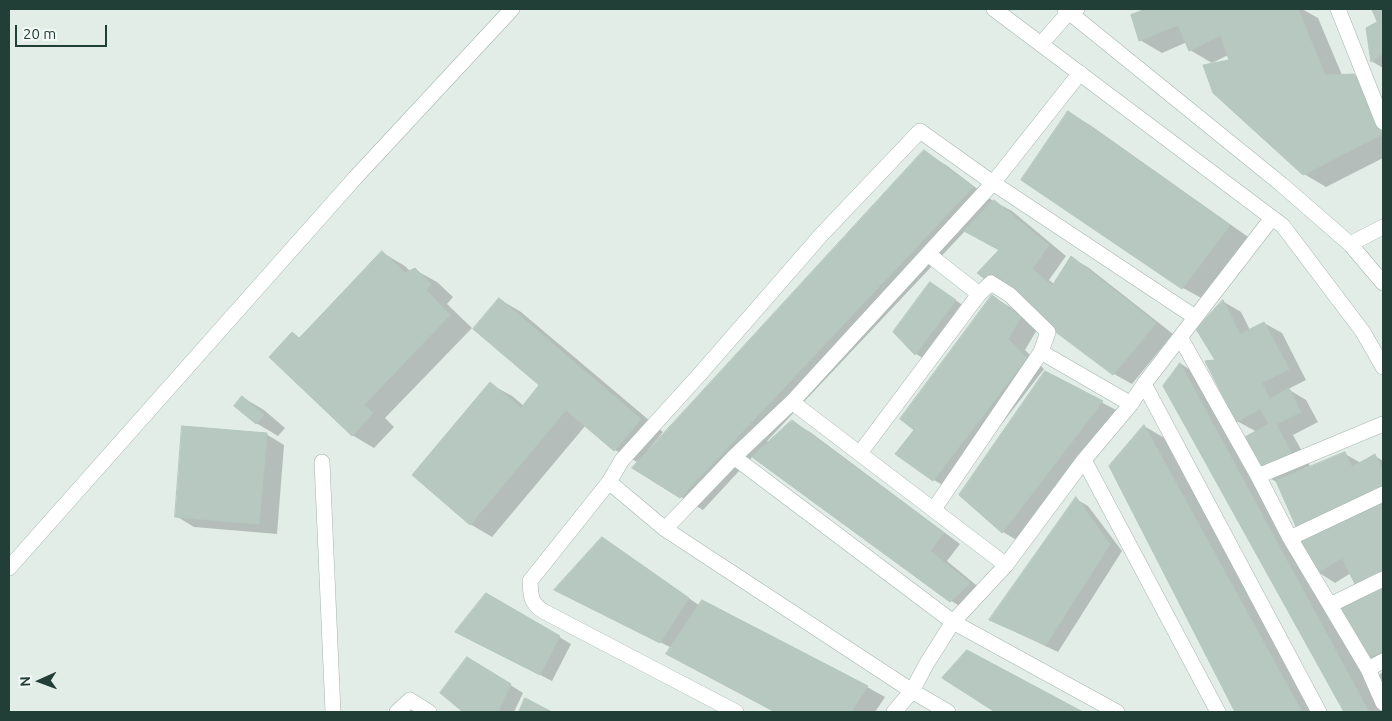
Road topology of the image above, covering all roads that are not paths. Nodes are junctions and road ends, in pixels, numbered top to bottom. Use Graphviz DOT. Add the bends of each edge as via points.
graph roads {
  1 [pos="512,9"];
  2 [pos="994,9"];
  3 [pos="1338,9"];
  4 [pos="1070,10"];
  5 [pos="1041,44"];
  6 [pos="1080,73"];
  7 [pos="1383,122"];
  8 [pos="993,183"];
  9 [pos="1272,218"];
  10 [pos="1383,227"];
  11 [pos="1350,244"];
  12 [pos="928,254"];
  13 [pos="1383,283"];
  14 [pos="979,294"];
  15 [pos="1195,317"];
  16 [pos="1180,336"];
  17 [pos="1041,352"];
  18 [pos="1383,367"];
  19 [pos="1144,384"];
  20 [pos="792,402"];
  21 [pos="1131,404"];
  22 [pos="1383,424"];
  23 [pos="860,454"];
  24 [pos="734,457"];
  25 [pos="1084,460"];
  26 [pos="322,462"];
  27 [pos="1258,476"];
  28 [pos="610,482"];
  29 [pos="1383,494"];
  30 [pos="934,509"];
  31 [pos="665,529"];
  32 [pos="1290,538"];
  33 [pos="1006,565"];
  34 [pos="9,568"];
  35 [pos="1383,579"];
  36 [pos="1330,605"];
  37 [pos="953,622"];
  38 [pos="1383,662"];
  39 [pos="1368,670"];
  40 [pos="912,691"];
  41 [pos="1383,703"];
  42 [pos="332,712"];
  43 [pos="396,712"];
  44 [pos="429,712"];
  45 [pos="736,712"];
  46 [pos="894,712"];
  47 [pos="948,712"];
  48 [pos="1117,712"];
  49 [pos="1218,712"];
  50 [pos="1319,712"];
  1 -- 34 [label="street" via="355,178"];
  2 -- 5 [label="street"];
  3 -- 7 [label="street"];
  4 -- 5 [label="street"];
  4 -- 11 [label="street"];
  5 -- 6 [label="street"];
  6 -- 8 [label="street"];
  6 -- 9 [label="street"];
  8 -- 12 [label="street"];
  8 -- 15 [label="street"];
  8 -- 28 [label="street" via="920,131 822,234 622,460"];
  9 -- 15 [label="street"];
  9 -- 18 [label="street" via="1283,226 1363,332"];
  10 -- 11 [label="street"];
  11 -- 13 [label="street"];
  12 -- 14 [label="street"];
  12 -- 20 [label="street"];
  14 -- 17 [label="street" via="991,283 1010,295 1048,332"];
  14 -- 23 [label="street"];
  15 -- 16 [label="street"];
  16 -- 19 [label="street"];
  16 -- 27 [label="street"];
  17 -- 21 [label="street"];
  17 -- 30 [label="street"];
  19 -- 21 [label="street"];
  19 -- 50 [label="street"];
  20 -- 23 [label="street"];
  20 -- 24 [label="street"];
  21 -- 25 [label="street"];
  22 -- 27 [label="street"];
  23 -- 30 [label="street"];
  24 -- 31 [label="street"];
  24 -- 37 [label="street"];
  25 -- 33 [label="street"];
  25 -- 49 [label="street"];
  26 -- 42 [label="street"];
  27 -- 32 [label="street"];
  28 -- 31 [label="street"];
  28 -- 45 [label="street" via="530,581 534,605"];
  29 -- 32 [label="street"];
  30 -- 33 [label="street"];
  31 -- 40 [label="street"];
  32 -- 36 [label="street"];
  33 -- 37 [label="street"];
  35 -- 36 [label="street"];
  36 -- 39 [label="street"];
  37 -- 40 [label="street"];
  37 -- 48 [label="street"];
  38 -- 39 [label="street"];
  39 -- 41 [label="street"];
  40 -- 46 [label="street"];
  40 -- 47 [label="street"];
  43 -- 44 [label="street" via="410,700"];
}
